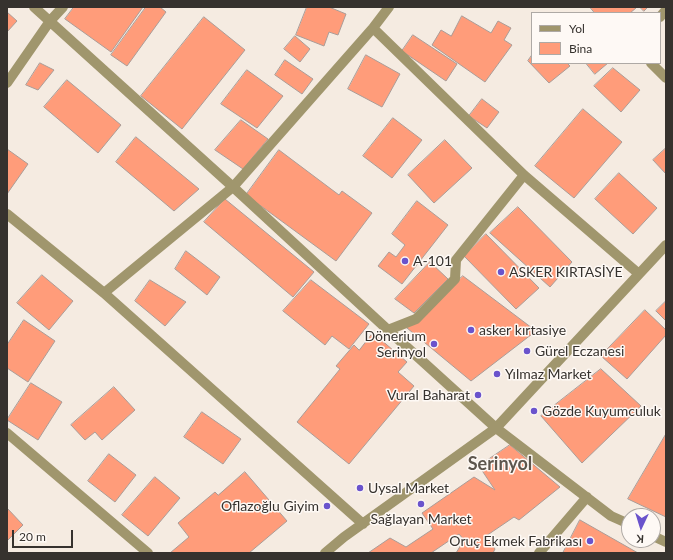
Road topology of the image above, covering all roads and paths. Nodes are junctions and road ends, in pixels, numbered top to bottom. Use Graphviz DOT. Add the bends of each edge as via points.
graph roads {
  1 [pos="34,7"];
  2 [pos="63,7"];
  3 [pos="389,7"];
  4 [pos="50,21"];
  5 [pos="373,28"];
  6 [pos="652,64"];
  7 [pos="666,78"];
  8 [pos="7,83"];
  9 [pos="524,175"];
  10 [pos="234,187"];
  11 [pos="7,214"];
  12 [pos="666,245"];
  13 [pos="639,274"];
  14 [pos="104,293"];
  15 [pos="388,330"];
  16 [pos="496,428"];
  17 [pos="7,433"];
  18 [pos="587,497"];
  19 [pos="621,520"];
  20 [pos="363,524"];
  21 [pos="148,553"];
  22 [pos="326,553"];
  23 [pos="539,553"];
  1 -- 4 [label="street"];
  2 -- 4 [label="street"];
  3 -- 5 [label="street"];
  4 -- 8 [label="street"];
  4 -- 10 [label="street"];
  5 -- 9 [label="street"];
  5 -- 10 [label="street"];
  6 -- 7 [label="street"];
  9 -- 13 [label="street"];
  9 -- 15 [label="street" via="456,260 454,279 416,319"];
  10 -- 14 [label="street"];
  10 -- 15 [label="street"];
  11 -- 14 [label="street"];
  12 -- 13 [label="street"];
  13 -- 16 [label="street"];
  14 -- 20 [label="street"];
  15 -- 16 [label="street"];
  16 -- 18 [label="street"];
  16 -- 20 [label="street"];
  17 -- 21 [label="street"];
  18 -- 19 [label="street"];
  18 -- 23 [label="street"];
  20 -- 22 [label="street"];
}
